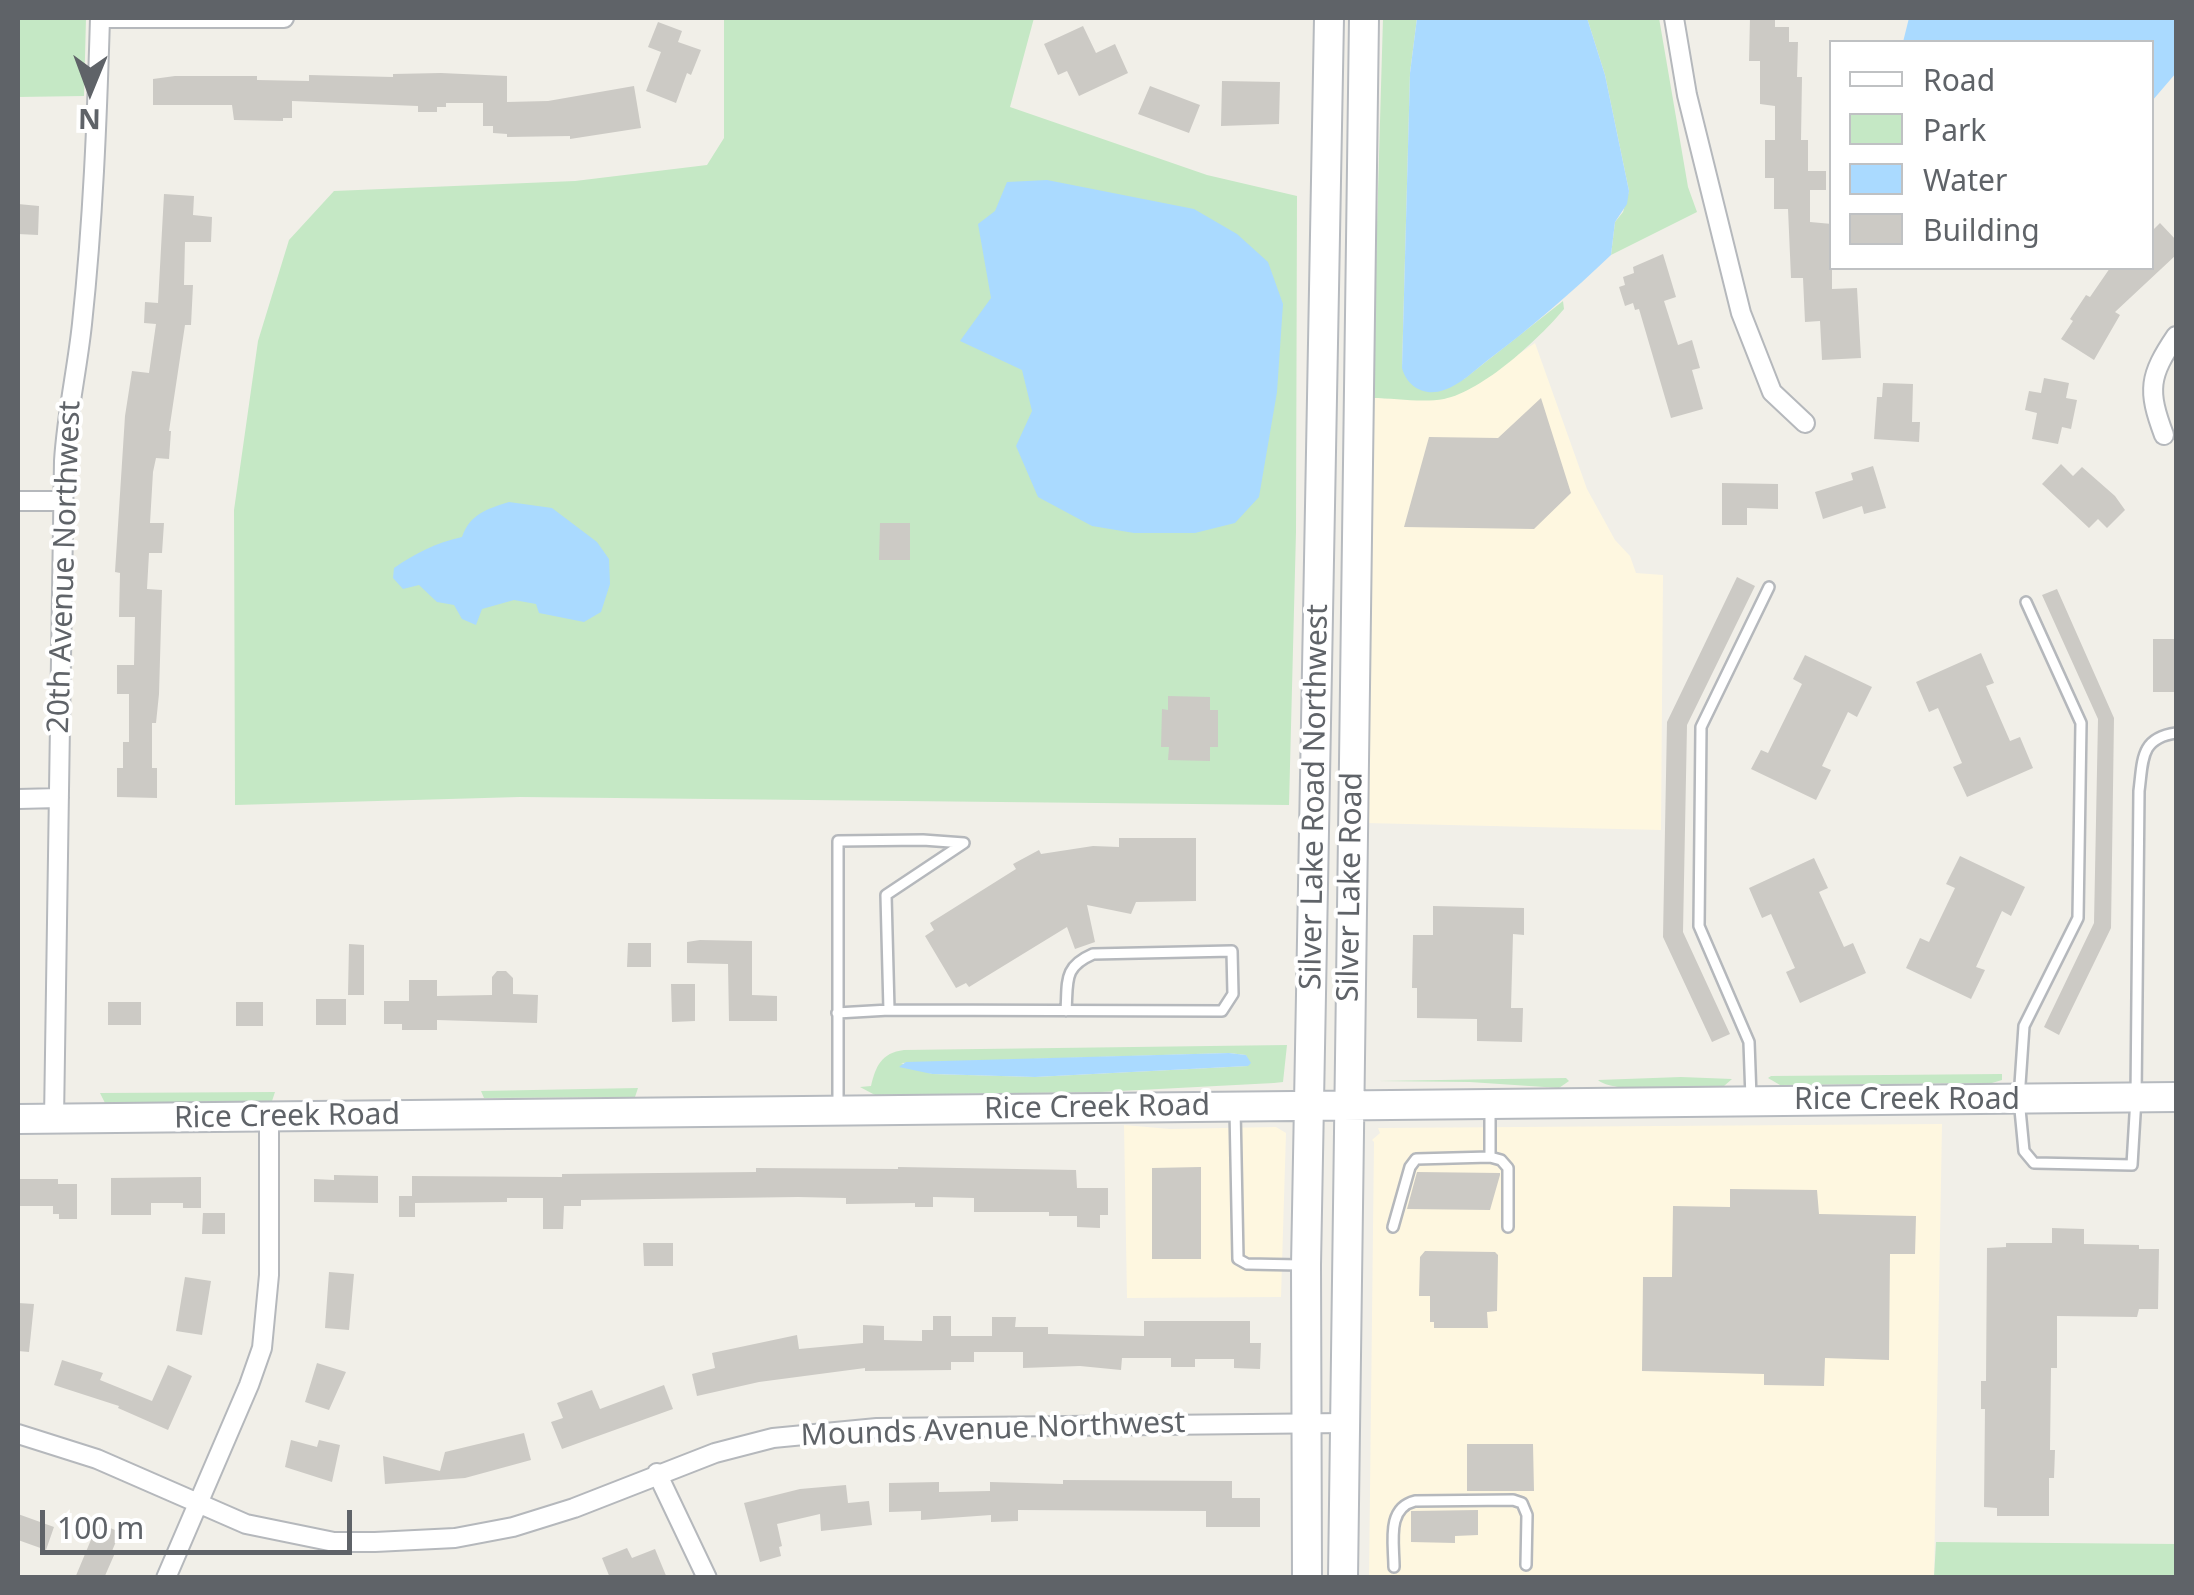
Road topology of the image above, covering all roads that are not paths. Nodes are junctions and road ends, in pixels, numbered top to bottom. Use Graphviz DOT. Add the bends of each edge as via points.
graph roads {
  1 [pos="100,18"];
  2 [pos="284,18"];
  3 [pos="1328,18"];
  4 [pos="1364,18"];
  5 [pos="1674,18"];
  6 [pos="2176,336"];
  7 [pos="1806,423"];
  8 [pos="2164,435"];
  9 [pos="18,501"];
  10 [pos="62,501"];
  11 [pos="1769,587"];
  12 [pos="2026,602"];
  13 [pos="2176,733"];
  14 [pos="59,798"];
  15 [pos="18,799"];
  16 [pos="889,1010"];
  17 [pos="1066,1011"];
  18 [pos="837,1012"];
  19 [pos="2176,1097"];
  20 [pos="2136,1098"];
  21 [pos="2019,1099"];
  22 [pos="1751,1101"];
  23 [pos="1490,1102"];
  24 [pos="1348,1104"];
  25 [pos="1308,1105"];
  26 [pos="1235,1107"];
  27 [pos="838,1111"];
  28 [pos="269,1117"];
  29 [pos="18,1119"];
  30 [pos="54,1119"];
  31 [pos="1490,1156"];
  32 [pos="1393,1227"];
  33 [pos="1508,1227"];
  34 [pos="1306,1265"];
  35 [pos="1308,1423"];
  36 [pos="1345,1423"];
  37 [pos="18,1434"];
  38 [pos="657,1474"];
  39 [pos="200,1501"];
  40 [pos="1526,1565"];
  41 [pos="1394,1567"];
  42 [pos="166,1578"];
  43 [pos="706,1578"];
  44 [pos="1307,1578"];
  45 [pos="1343,1578"];
  1 -- 2 [label="street"];
  1 -- 10 [label="street, 20th Avenue Northwest" via="94,187"];
  3 -- 25 [label="main road, Silver Lake Road Northwest"];
  4 -- 24 [label="main road, Silver Lake Road"];
  5 -- 7 [label="street" via="1746,327 1772,392"];
  6 -- 8 [label="street" via="2152,378 2152,404"];
  9 -- 10 [label="street"];
  10 -- 14 [label="street, 20th Avenue Northwest"];
  11 -- 22 [label="lane" via="1701,727 1699,926 1749,1042"];
  12 -- 21 [label="lane" via="2081,723 2081,742 2078,918 2024,1026"];
  13 -- 20 [label="lane" via="2150,744 2139,791"];
  14 -- 15 [label="street"];
  14 -- 30 [label="street, 20th Avenue Northwest"];
  16 -- 17 [label="lane"];
  16 -- 18 [label="lane"];
  16 -- 18 [label="lane" via="886,895 964,843 838,841"];
  17 -- 17 [label="lane" via="1222,1011 1233,994 1232,951 1093,954 1068,972"];
  18 -- 27 [label="lane"];
  19 -- 20 [label="main road, Rice Creek Road"];
  20 -- 21 [label="main road, Rice Creek Road"];
  20 -- 21 [label="lane" via="2132,1165 2034,1162 2024,1150"];
  21 -- 22 [label="main road, Rice Creek Road"];
  22 -- 23 [label="main road, Rice Creek Road"];
  23 -- 24 [label="main road, Rice Creek Road"];
  23 -- 31 [label="lane"];
  24 -- 25 [label="main road, Rice Creek Road"];
  24 -- 36 [label="main road, Silver Lake Road"];
  25 -- 26 [label="main road, Rice Creek Road"];
  25 -- 34 [label="main road, Silver Lake Road Northwest"];
  26 -- 27 [label="main road, Rice Creek Road"];
  26 -- 34 [label="lane" via="1238,1259"];
  27 -- 28 [label="main road, Rice Creek Road"];
  28 -- 30 [label="main road, Rice Creek Road"];
  28 -- 39 [label="street" via="262,1348"];
  29 -- 30 [label="main road, Rice Creek Road"];
  31 -- 32 [label="lane" via="1416,1160"];
  31 -- 33 [label="lane" via="1508,1168"];
  34 -- 35 [label="main road, Silver Lake Road Northwest"];
  35 -- 36 [label="street, Mounds Avenue Northwest"];
  35 -- 38 [label="street, Mounds Avenue Northwest" via="877,1428 773,1438"];
  35 -- 44 [label="main road, Silver Lake Road Northwest"];
  36 -- 45 [label="main road, Silver Lake Road"];
  37 -- 39 [label="street, Mounds Avenue Northwest"];
  38 -- 39 [label="street, Mounds Avenue Northwest" via="574,1508 455,1538 334,1542 246,1524"];
  38 -- 43 [label="street"];
  39 -- 42 [label="street"];
  40 -- 41 [label="lane" via="1522,1503 1435,1501 1410,1502 1396,1514"];
}
